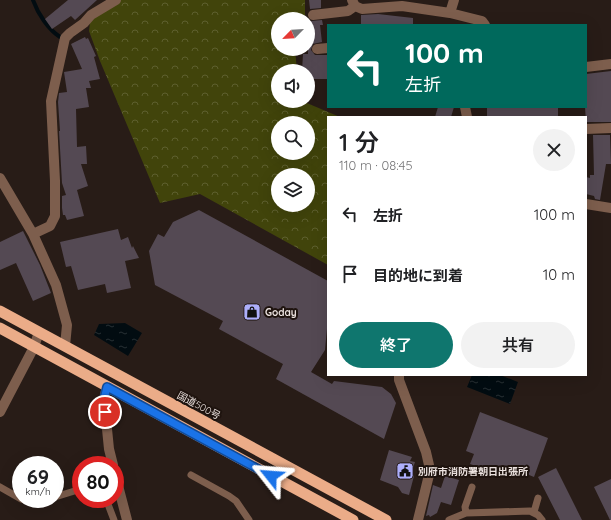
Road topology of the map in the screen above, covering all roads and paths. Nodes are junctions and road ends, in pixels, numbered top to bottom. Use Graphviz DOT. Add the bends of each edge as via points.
graph roads {
  1 [pos="116,0"];
  2 [pos="454,0"];
  3 [pos="354,3"];
  4 [pos="450,13"];
  5 [pos="315,15"];
  6 [pos="484,24"];
  7 [pos="327,48"];
  8 [pos="317,49"];
  9 [pos="611,64"];
  10 [pos="587,67"];
  11 [pos="611,128"];
  12 [pos="587,129"];
  13 [pos="0,178"];
  14 [pos="587,204"];
  15 [pos="611,208"];
  16 [pos="33,234"];
  17 [pos="0,311"];
  18 [pos="0,328"];
  19 [pos="39,332"];
  20 [pos="65,346"];
  21 [pos="34,347"];
  22 [pos="399,376"];
  23 [pos="107,387"];
  24 [pos="0,412"];
  25 [pos="111,456"];
  26 [pos="191,475"];
  27 [pos="0,487"];
  28 [pos="472,487"];
  29 [pos="12,494"];
  30 [pos="538,498"];
  31 [pos="109,508"];
  32 [pos="124,508"];
  33 [pos="534,512"];
  34 [pos="466,513"];
  35 [pos="114,520"];
  36 [pos="127,520"];
  37 [pos="249,520"];
  38 [pos="353,520"];
  39 [pos="386,520"];
  40 [pos="418,520"];
  41 [pos="449,520"];
  42 [pos="542,520"];
  1 -- 16 [label="street" via="91,15 65,38 51,101 55,216 50,226"];
  2 -- 4 [label="street"];
  3 -- 4 [label="street" via="362,9 402,6"];
  3 -- 5 [label="street" via="348,12"];
  4 -- 6 [label="street" via="482,21"];
  7 -- 8 [label="street"];
  9 -- 10 [label="street"];
  11 -- 12 [label="street"];
  13 -- 16 [label="street"];
  14 -- 15 [label="street"];
  16 -- 20 [label="street" via="60,297 67,325"];
  17 -- 19 [label="highway, 国道500号"];
  18 -- 21 [label="highway"];
  19 -- 20 [label="highway, 国道500号"];
  19 -- 21 [label="street"];
  20 -- 39 [label="highway, 国道500号"];
  21 -- 23 [label="highway"];
  21 -- 24 [label="street"];
  22 -- 40 [label="street" via="429,465"];
  23 -- 25 [label="street" via="104,399"];
  23 -- 38 [label="highway"];
  26 -- 37 [label="lane" via="236,501"];
  27 -- 29 [label="lane"];
  28 -- 34 [label="lane" via="465,507"];
  30 -- 33 [label="lane"];
  31 -- 35 [label="lane"];
  32 -- 36 [label="street"];
  33 -- 34 [label="lane"];
  33 -- 42 [label="lane"];
  34 -- 41 [label="lane"];
}
